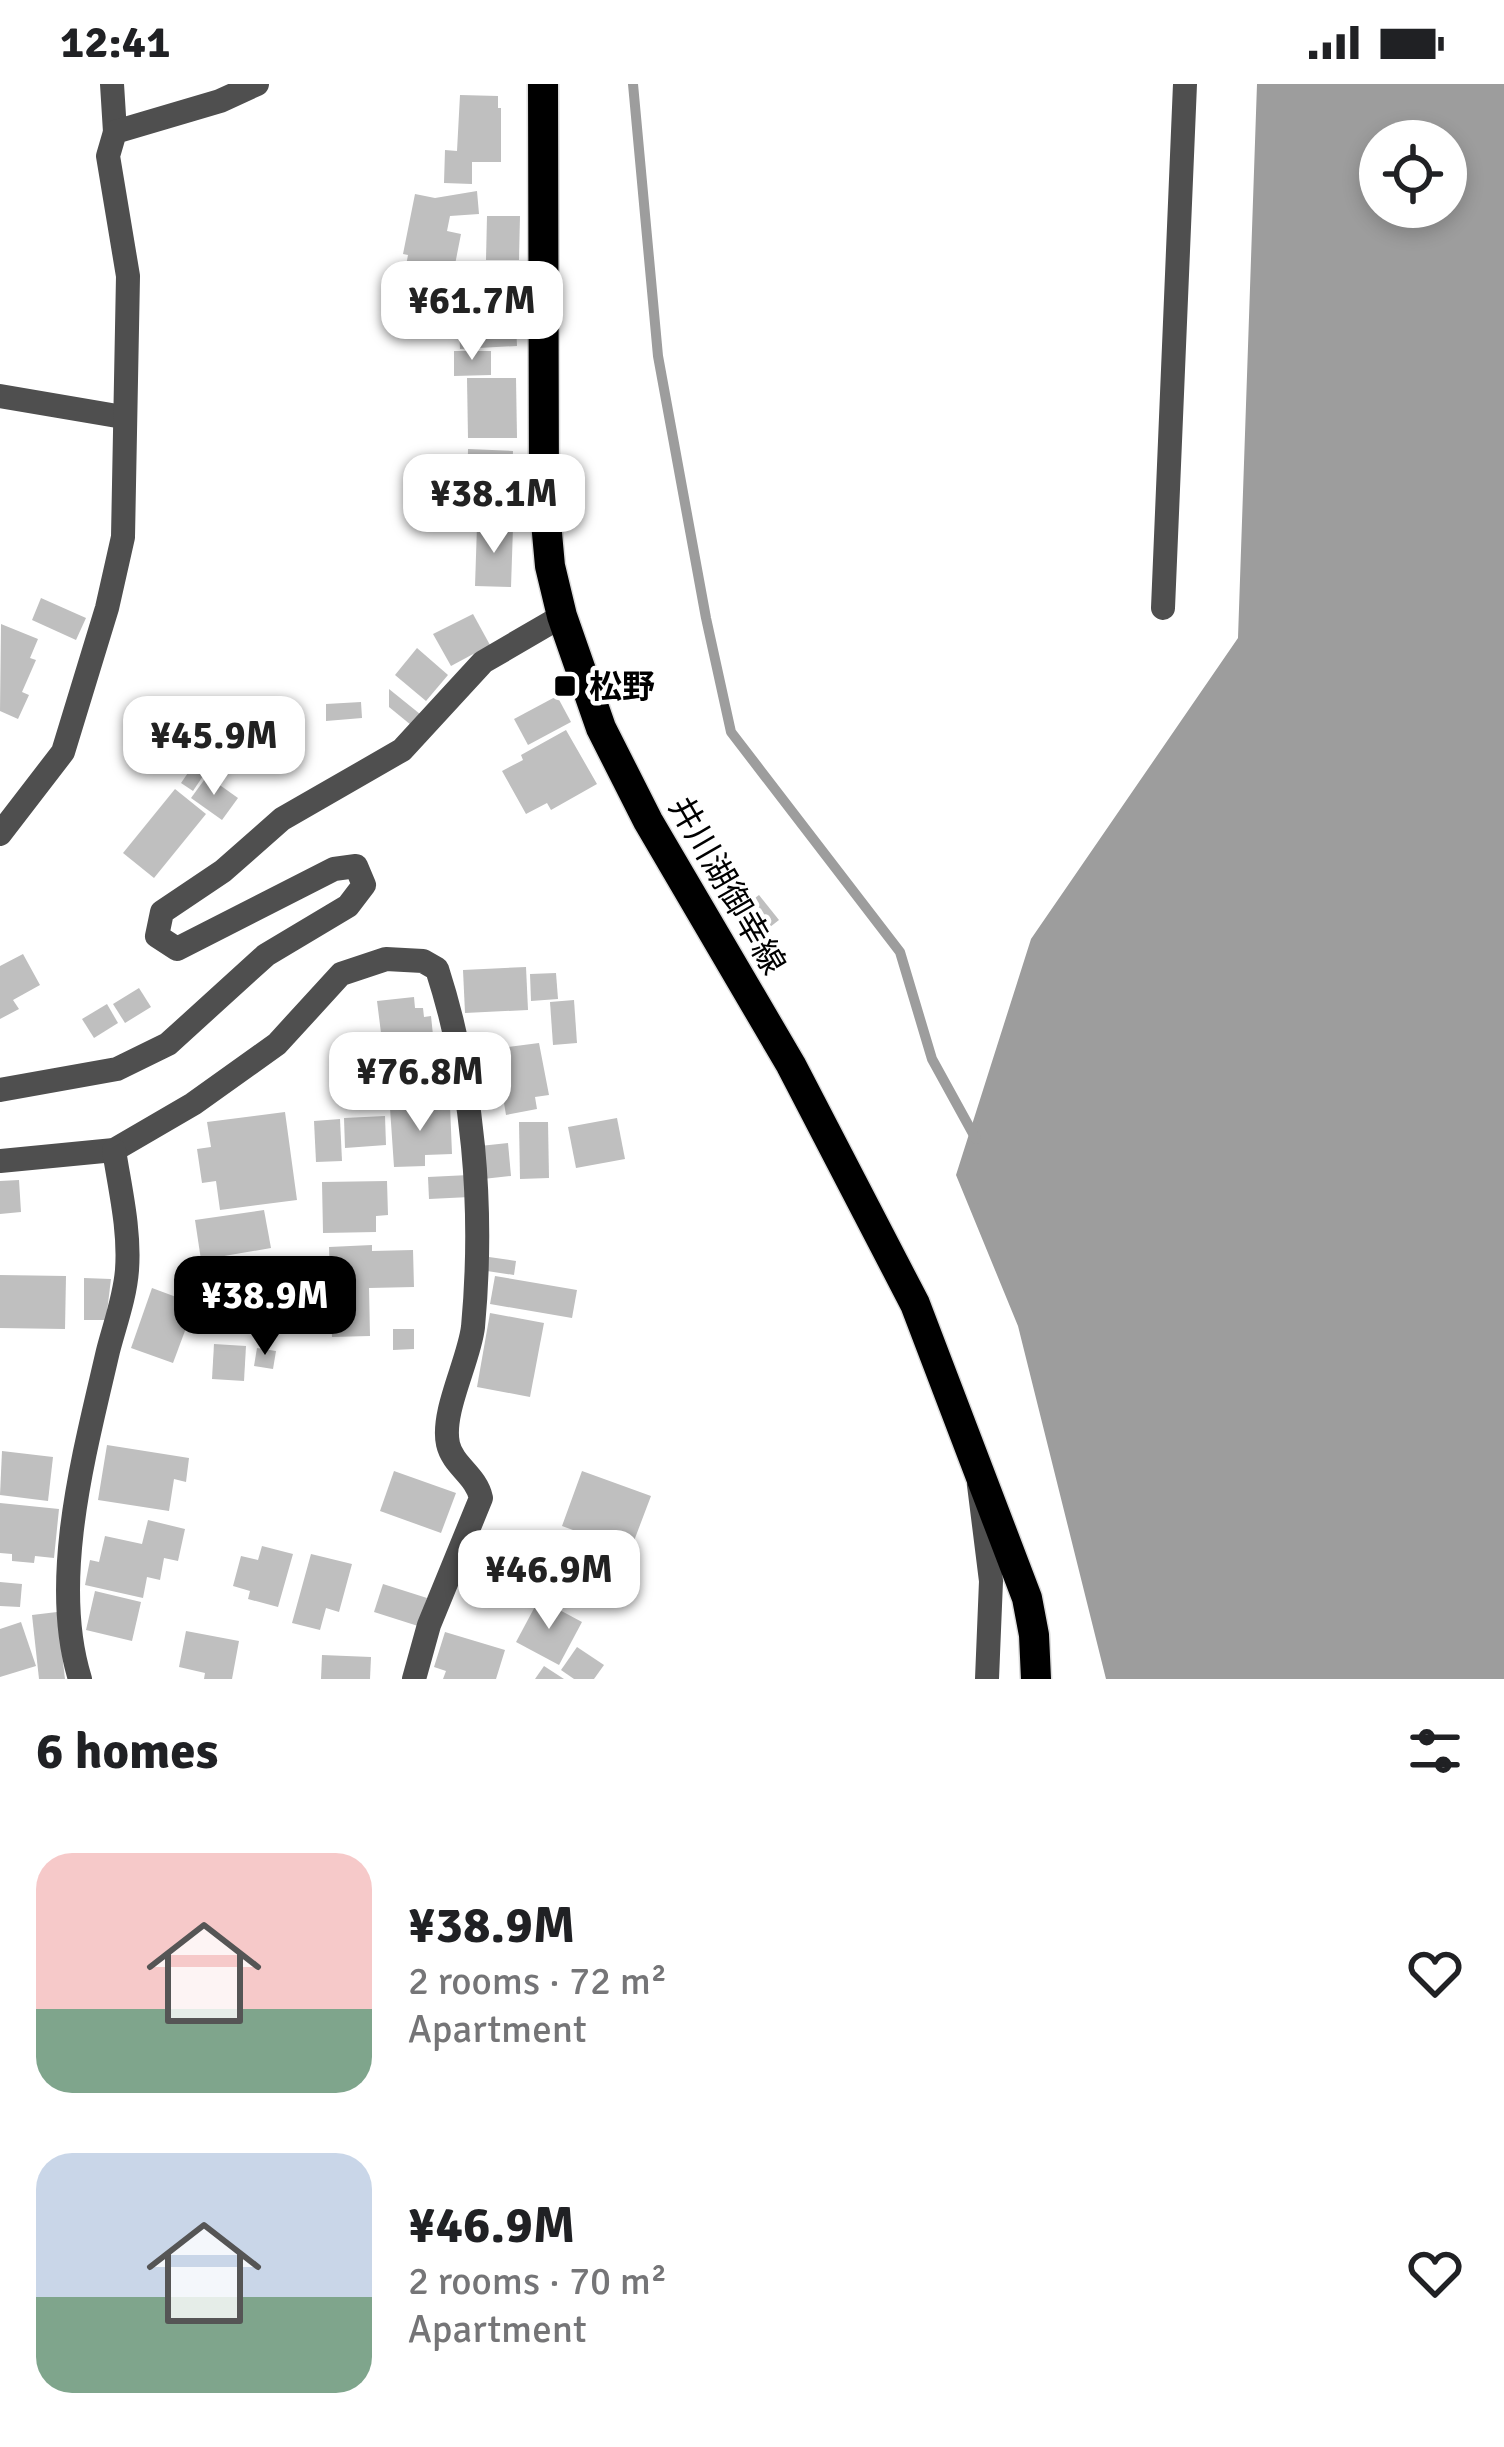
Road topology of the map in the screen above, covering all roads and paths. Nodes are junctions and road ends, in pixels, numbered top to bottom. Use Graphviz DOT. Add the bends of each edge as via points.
graph roads {
  1 [pos="112,84"];
  2 [pos="257,84"];
  3 [pos="543,84"];
  4 [pos="1185,84"];
  5 [pos="115,132"];
  6 [pos="0,395"];
  7 [pos="123,417"];
  8 [pos="1163,608"];
  9 [pos="562,616"];
  10 [pos="0,834"];
  11 [pos="0,1090"];
  12 [pos="114,1150"];
  13 [pos="0,1161"];
  14 [pos="978,1465"];
  15 [pos="80,1679"];
  16 [pos="414,1679"];
  17 [pos="987,1679"];
  18 [pos="1036,1679"];
  1 -- 5 [label="street"];
  2 -- 5 [label="street"];
  3 -- 9 [label="main road, 井川湖御幸線" via="544,500"];
  4 -- 8 [label="street"];
  5 -- 7 [label="street" via="108,156 128,276"];
  6 -- 7 [label="street"];
  7 -- 10 [label="street" via="123,537 77,712 63,752"];
  9 -- 11 [label="street" via="483,662 402,750 282,819 162,912 157,936 177,949 334,869 356,866 364,885 348,907 266,956 168,1044 117,1069"];
  9 -- 14 [label="main road, 井川湖御幸線" via="601,728 791,1065 914,1304"];
  12 -- 13 [label="street"];
  12 -- 15 [label="street" via="127,1276 88,1443 66,1599"];
  12 -- 16 [label="street" via="277,1045 341,974 386,959 437,969 464,1086 479,1256 448,1444 481,1498"];
  14 -- 17 [label="street" via="991,1581"];
  14 -- 18 [label="main road, 井川湖御幸線" via="1027,1598"];
}
